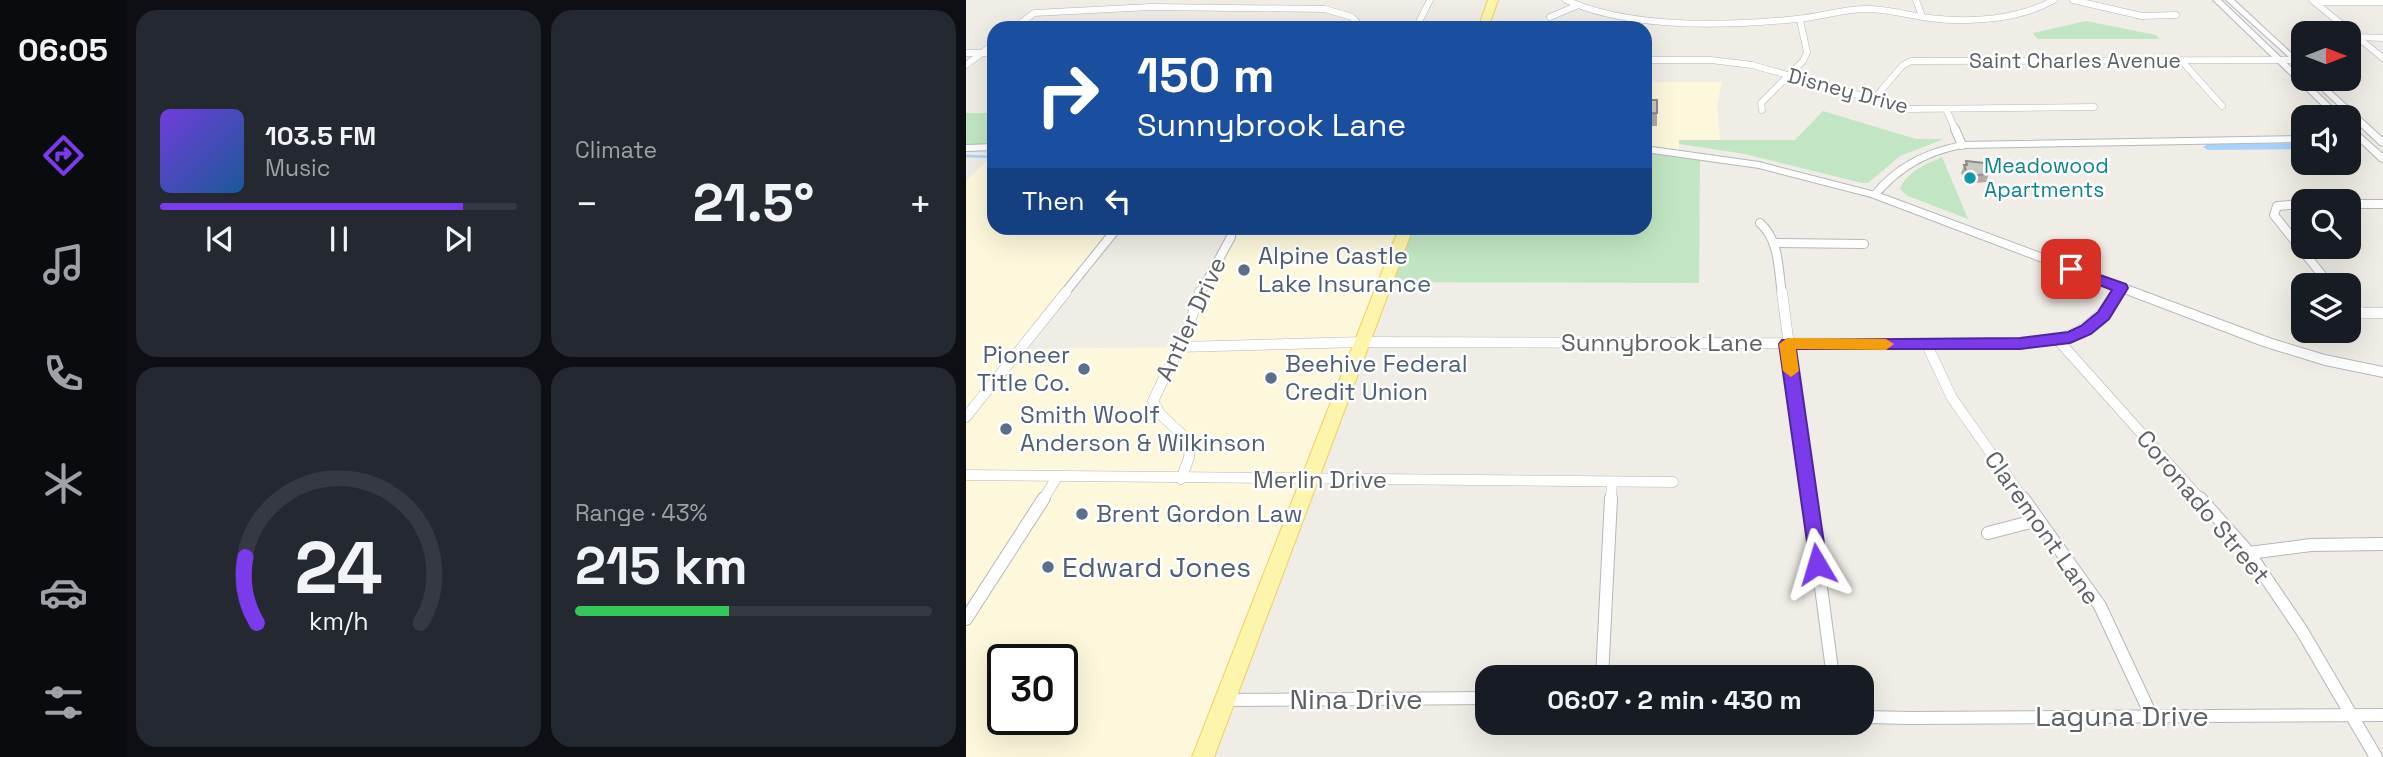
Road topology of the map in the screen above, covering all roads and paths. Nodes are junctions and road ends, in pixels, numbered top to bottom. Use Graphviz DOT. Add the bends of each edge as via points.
graph roads {
  1 [pos="1158,0"];
  2 [pos="1241,0"];
  3 [pos="1430,0"];
  4 [pos="1493,0"];
  5 [pos="1566,0"];
  6 [pos="1916,0"];
  7 [pos="2054,0"];
  8 [pos="2073,0"];
  9 [pos="2217,0"];
  10 [pos="2230,0"];
  11 [pos="1333,1"];
  12 [pos="2313,1"];
  13 [pos="2383,2"];
  14 [pos="1576,5"];
  15 [pos="1151,7"];
  16 [pos="1235,8"];
  17 [pos="1325,9"];
  18 [pos="2176,15"];
  19 [pos="1922,16"];
  20 [pos="1550,17"];
  21 [pos="1800,20"];
  22 [pos="1023,21"];
  23 [pos="1356,21"];
  24 [pos="1420,21"];
  25 [pos="1486,21"];
  26 [pos="2337,21"];
  27 [pos="2361,37"];
  28 [pos="2383,37"];
  29 [pos="2361,40"];
  30 [pos="987,49"];
  31 [pos="966,53"];
  32 [pos="982,53"];
  33 [pos="987,53"];
  34 [pos="2291,57"];
  35 [pos="2383,58"];
  36 [pos="1652,60"];
  37 [pos="2181,60"];
  38 [pos="2279,60"];
  39 [pos="2291,60"];
  40 [pos="966,65"];
  41 [pos="1788,75"];
  42 [pos="2327,91"];
  43 [pos="1873,100"];
  44 [pos="2326,105"];
  45 [pos="2222,106"];
  46 [pos="2094,107"];
  47 [pos="1946,109"];
  48 [pos="1762,110"];
  49 [pos="2291,139"];
  50 [pos="2362,139"];
  51 [pos="2382,140"];
  52 [pos="1962,145"];
  53 [pos="987,147"];
  54 [pos="966,148"];
  55 [pos="1652,150"];
  56 [pos="2383,159"];
  57 [pos="1875,195"];
  58 [pos="2361,204"];
  59 [pos="2383,204"];
  60 [pos="2291,205"];
  61 [pos="1760,223"];
  62 [pos="1111,235"];
  63 [pos="1231,235"];
  64 [pos="1403,235"];
  65 [pos="2291,238"];
  66 [pos="1775,243"];
  67 [pos="1864,244"];
  68 [pos="2308,259"];
  69 [pos="2320,273"];
  70 [pos="2121,288"];
  71 [pos="2361,312"];
  72 [pos="2383,313"];
  73 [pos="2058,340"];
  74 [pos="1362,342"];
  75 [pos="1787,344"];
  76 [pos="1927,345"];
  77 [pos="1180,347"];
  78 [pos="2383,372"];
  79 [pos="966,417"];
  80 [pos="966,475"];
  81 [pos="1057,477"];
  82 [pos="1181,479"];
  83 [pos="1309,480"];
  84 [pos="1612,482"];
  85 [pos="1673,482"];
  86 [pos="2038,520"];
  87 [pos="1988,533"];
  88 [pos="2383,544"];
  89 [pos="2249,554"];
  90 [pos="966,619"];
  91 [pos="1603,665"];
  92 [pos="1831,665"];
  93 [pos="1475,698"];
  94 [pos="1224,700"];
  95 [pos="2151,715"];
  96 [pos="2353,715"];
  97 [pos="2383,715"];
  98 [pos="1874,717"];
  99 [pos="1203,757"];
  100 [pos="2376,757"];
  1 -- 15 [label="street"];
  2 -- 16 [label="street"];
  3 -- 24 [label="street"];
  4 -- 25 [label="main road"];
  5 -- 14 [label="street"];
  6 -- 19 [label="street"];
  7 -- 19 [label="street" via="2020,13 1950,19"];
  8 -- 18 [label="street" via="2142,16"];
  9 -- 38 [label="street"];
  10 -- 34 [label="street"];
  11 -- 17 [label="street"];
  12 -- 13 [label="street"];
  12 -- 26 [label="street"];
  14 -- 20 [label="street"];
  14 -- 21 [label="street" via="1632,20"];
  15 -- 16 [label="street"];
  15 -- 22 [label="street" via="1034,13"];
  16 -- 17 [label="street"];
  17 -- 23 [label="street"];
  19 -- 21 [label="street" via="1862,9"];
  21 -- 41 [label="street" via="1807,52"];
  27 -- 28 [label="street"];
  29 -- 35 [label="street"];
  30 -- 32 [label="street"];
  31 -- 32 [label="street"];
  32 -- 33 [label="street"];
  32 -- 40 [label="street"];
  36 -- 41 [label="street, Disney Drive" via="1732,62"];
  37 -- 38 [label="street, Saint Charles Avenue"];
  37 -- 43 [label="street, Saint Charles Avenue" via="1911,61"];
  37 -- 45 [label="street"];
  38 -- 39 [label="street, Saint Charles Avenue"];
  38 -- 44 [label="street"];
  41 -- 43 [label="street, Disney Drive"];
  41 -- 48 [label="street" via="1761,103"];
  42 -- 51 [label="street"];
  43 -- 47 [label="street, Disney Drive" via="1908,109"];
  46 -- 47 [label="street, Disney Drive"];
  47 -- 52 [label="street"];
  49 -- 52 [label="street"];
  50 -- 51 [label="street"];
  50 -- 56 [label="street"];
  52 -- 57 [label="street" via="1908,162"];
  53 -- 54 [label="main road"];
  55 -- 57 [label="main road" via="1759,165"];
  57 -- 70 [label="main road"];
  58 -- 59 [label="street"];
  60 -- 65 [label="street" via="2274,210"];
  61 -- 66 [label="street"];
  62 -- 79 [label="street"];
  63 -- 77 [label="street, Antler Drive" via="1203,284"];
  64 -- 74 [label="main road"];
  66 -- 67 [label="street"];
  66 -- 75 [label="street"];
  68 -- 69 [label="street"];
  70 -- 73 [label="street, Sunnybrook Lane" via="2092,326"];
  70 -- 78 [label="main road" via="2277,346"];
  71 -- 72 [label="street"];
  73 -- 76 [label="street, Sunnybrook Lane"];
  73 -- 89 [label="street, Coronado Street"];
  74 -- 75 [label="street, Sunnybrook Lane"];
  74 -- 77 [label="street, Sunnybrook Lane"];
  74 -- 83 [label="main road"];
  75 -- 76 [label="street, Sunnybrook Lane"];
  75 -- 92 [label="street"];
  76 -- 86 [label="street, Claremont Lane" via="1942,383"];
  77 -- 82 [label="street, Antler Drive" via="1153,401 1160,414 1190,442"];
  80 -- 81 [label="street, Merlin Drive"];
  81 -- 82 [label="street, Merlin Drive"];
  81 -- 90 [label="street"];
  82 -- 83 [label="street, Merlin Drive"];
  83 -- 84 [label="street, Merlin Drive"];
  83 -- 94 [label="main road"];
  84 -- 85 [label="street, Merlin Drive"];
  84 -- 91 [label="street"];
  86 -- 87 [label="street"];
  86 -- 95 [label="street, Claremont Lane" via="2104,615"];
  88 -- 89 [label="street" via="2311,545"];
  89 -- 96 [label="street, Coronado Street"];
  93 -- 94 [label="street, Nina Drive"];
  94 -- 99 [label="main road"];
  95 -- 96 [label="street, Laguna Drive"];
  95 -- 98 [label="street, Laguna Drive"];
  96 -- 97 [label="street, Laguna Drive"];
  96 -- 100 [label="street, Coronado Street"];
}
